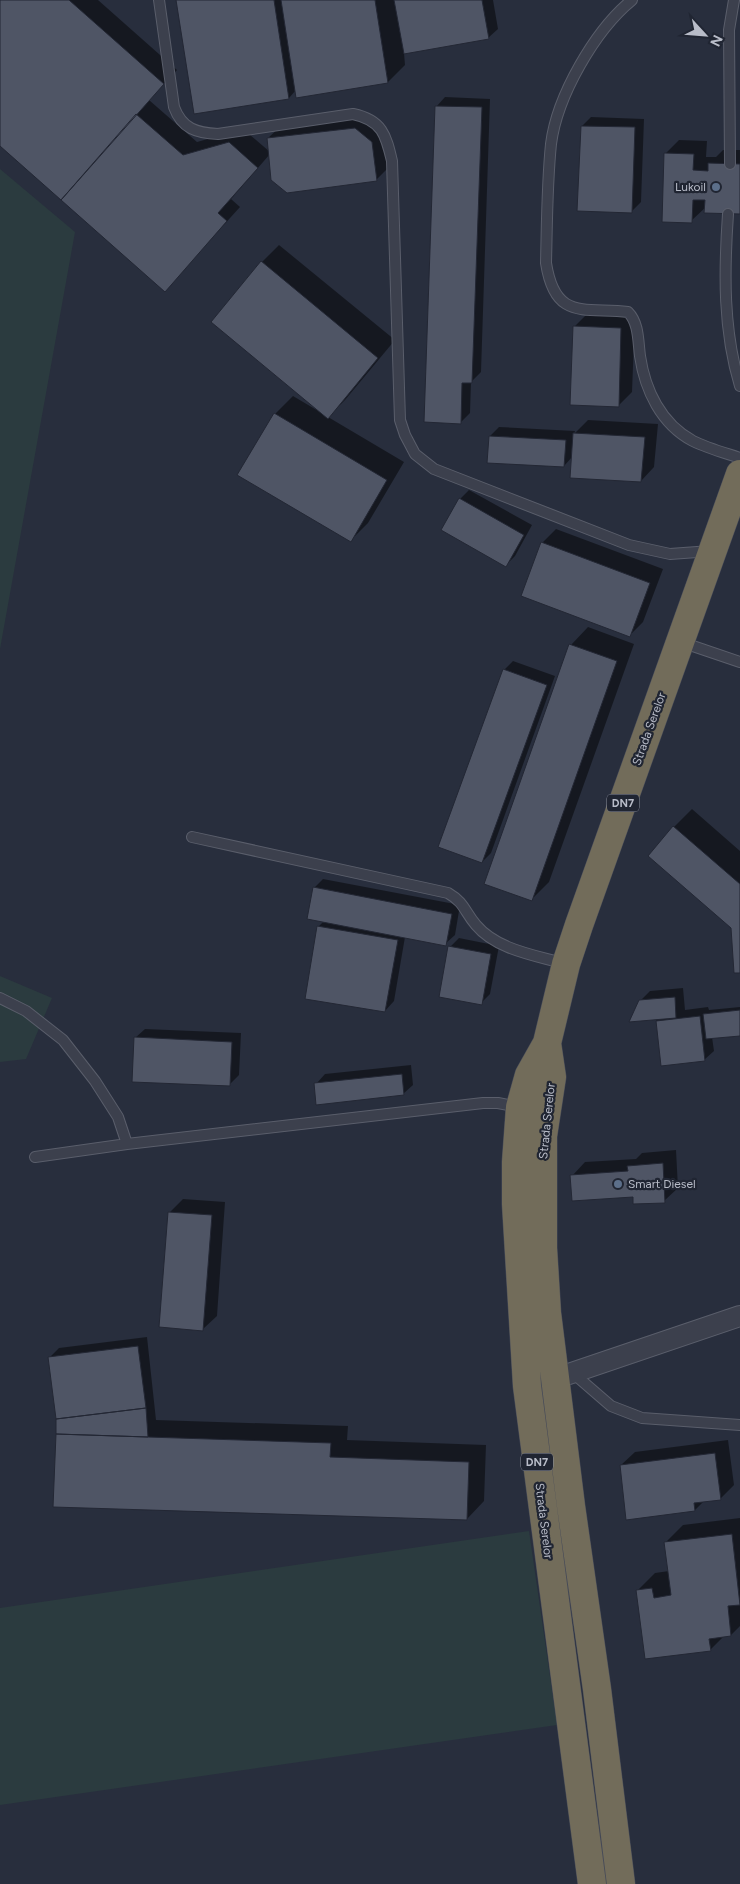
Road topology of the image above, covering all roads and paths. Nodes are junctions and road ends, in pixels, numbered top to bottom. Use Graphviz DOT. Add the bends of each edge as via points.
graph roads {
  1 [pos="159,0"];
  2 [pos="632,0"];
  3 [pos="734,0"];
  4 [pos="730,164"];
  5 [pos="728,214"];
  6 [pos="740,386"];
  7 [pos="740,458"];
  8 [pos="740,474"];
  9 [pos="713,551"];
  10 [pos="680,642"];
  11 [pos="740,662"];
  12 [pos="192,837"];
  13 [pos="566,964"];
  14 [pos="0,998"];
  15 [pos="547,1043"];
  16 [pos="520,1107"];
  17 [pos="128,1144"];
  18 [pos="35,1157"];
  19 [pos="740,1316"];
  20 [pos="564,1377"];
  21 [pos="740,1425"];
  22 [pos="592,1884"];
  23 [pos="621,1884"];
  1 -- 9 [label="lane" via="174,107 178,117 190,128 199,133 218,134 353,114 367,117 379,125 387,138 392,161 400,420 415,454 434,469 629,545 670,554"];
  2 -- 7 [label="lane" via="607,24 589,49 559,111 551,143 548,279 556,293 574,308 628,312 636,328 645,380 654,401 668,420 694,442"];
  3 -- 4 [label="lane" via="729,30"];
  5 -- 6 [label="lane" via="727,319"];
  8 -- 9 [label="highway, Strada Serelor / DN7"];
  9 -- 10 [label="highway, Strada Serelor / DN7"];
  10 -- 11 [label="lane"];
  10 -- 13 [label="highway, Strada Serelor / DN7"];
  12 -- 13 [label="lane" via="448,893 459,900 476,925 503,946"];
  13 -- 15 [label="highway, Strada Serelor / DN7"];
  14 -- 17 [label="lane" via="26,1012 63,1040 118,1117"];
  15 -- 16 [label="highway, Strada Serelor / DN7" via="529,1076"];
  15 -- 20 [label="highway, Strada Serelor / DN7" via="552,1077 543,1136 543,1248 547,1313"];
  16 -- 17 [label="lane" via="483,1103"];
  16 -- 22 [label="highway, Strada Serelor / DN7" via="516,1204 527,1386"];
  17 -- 18 [label="lane"];
  19 -- 20 [label="street"];
  20 -- 21 [label="lane" via="611,1406 642,1418"];
  20 -- 23 [label="highway, Strada Serelor / DN7"];
}
